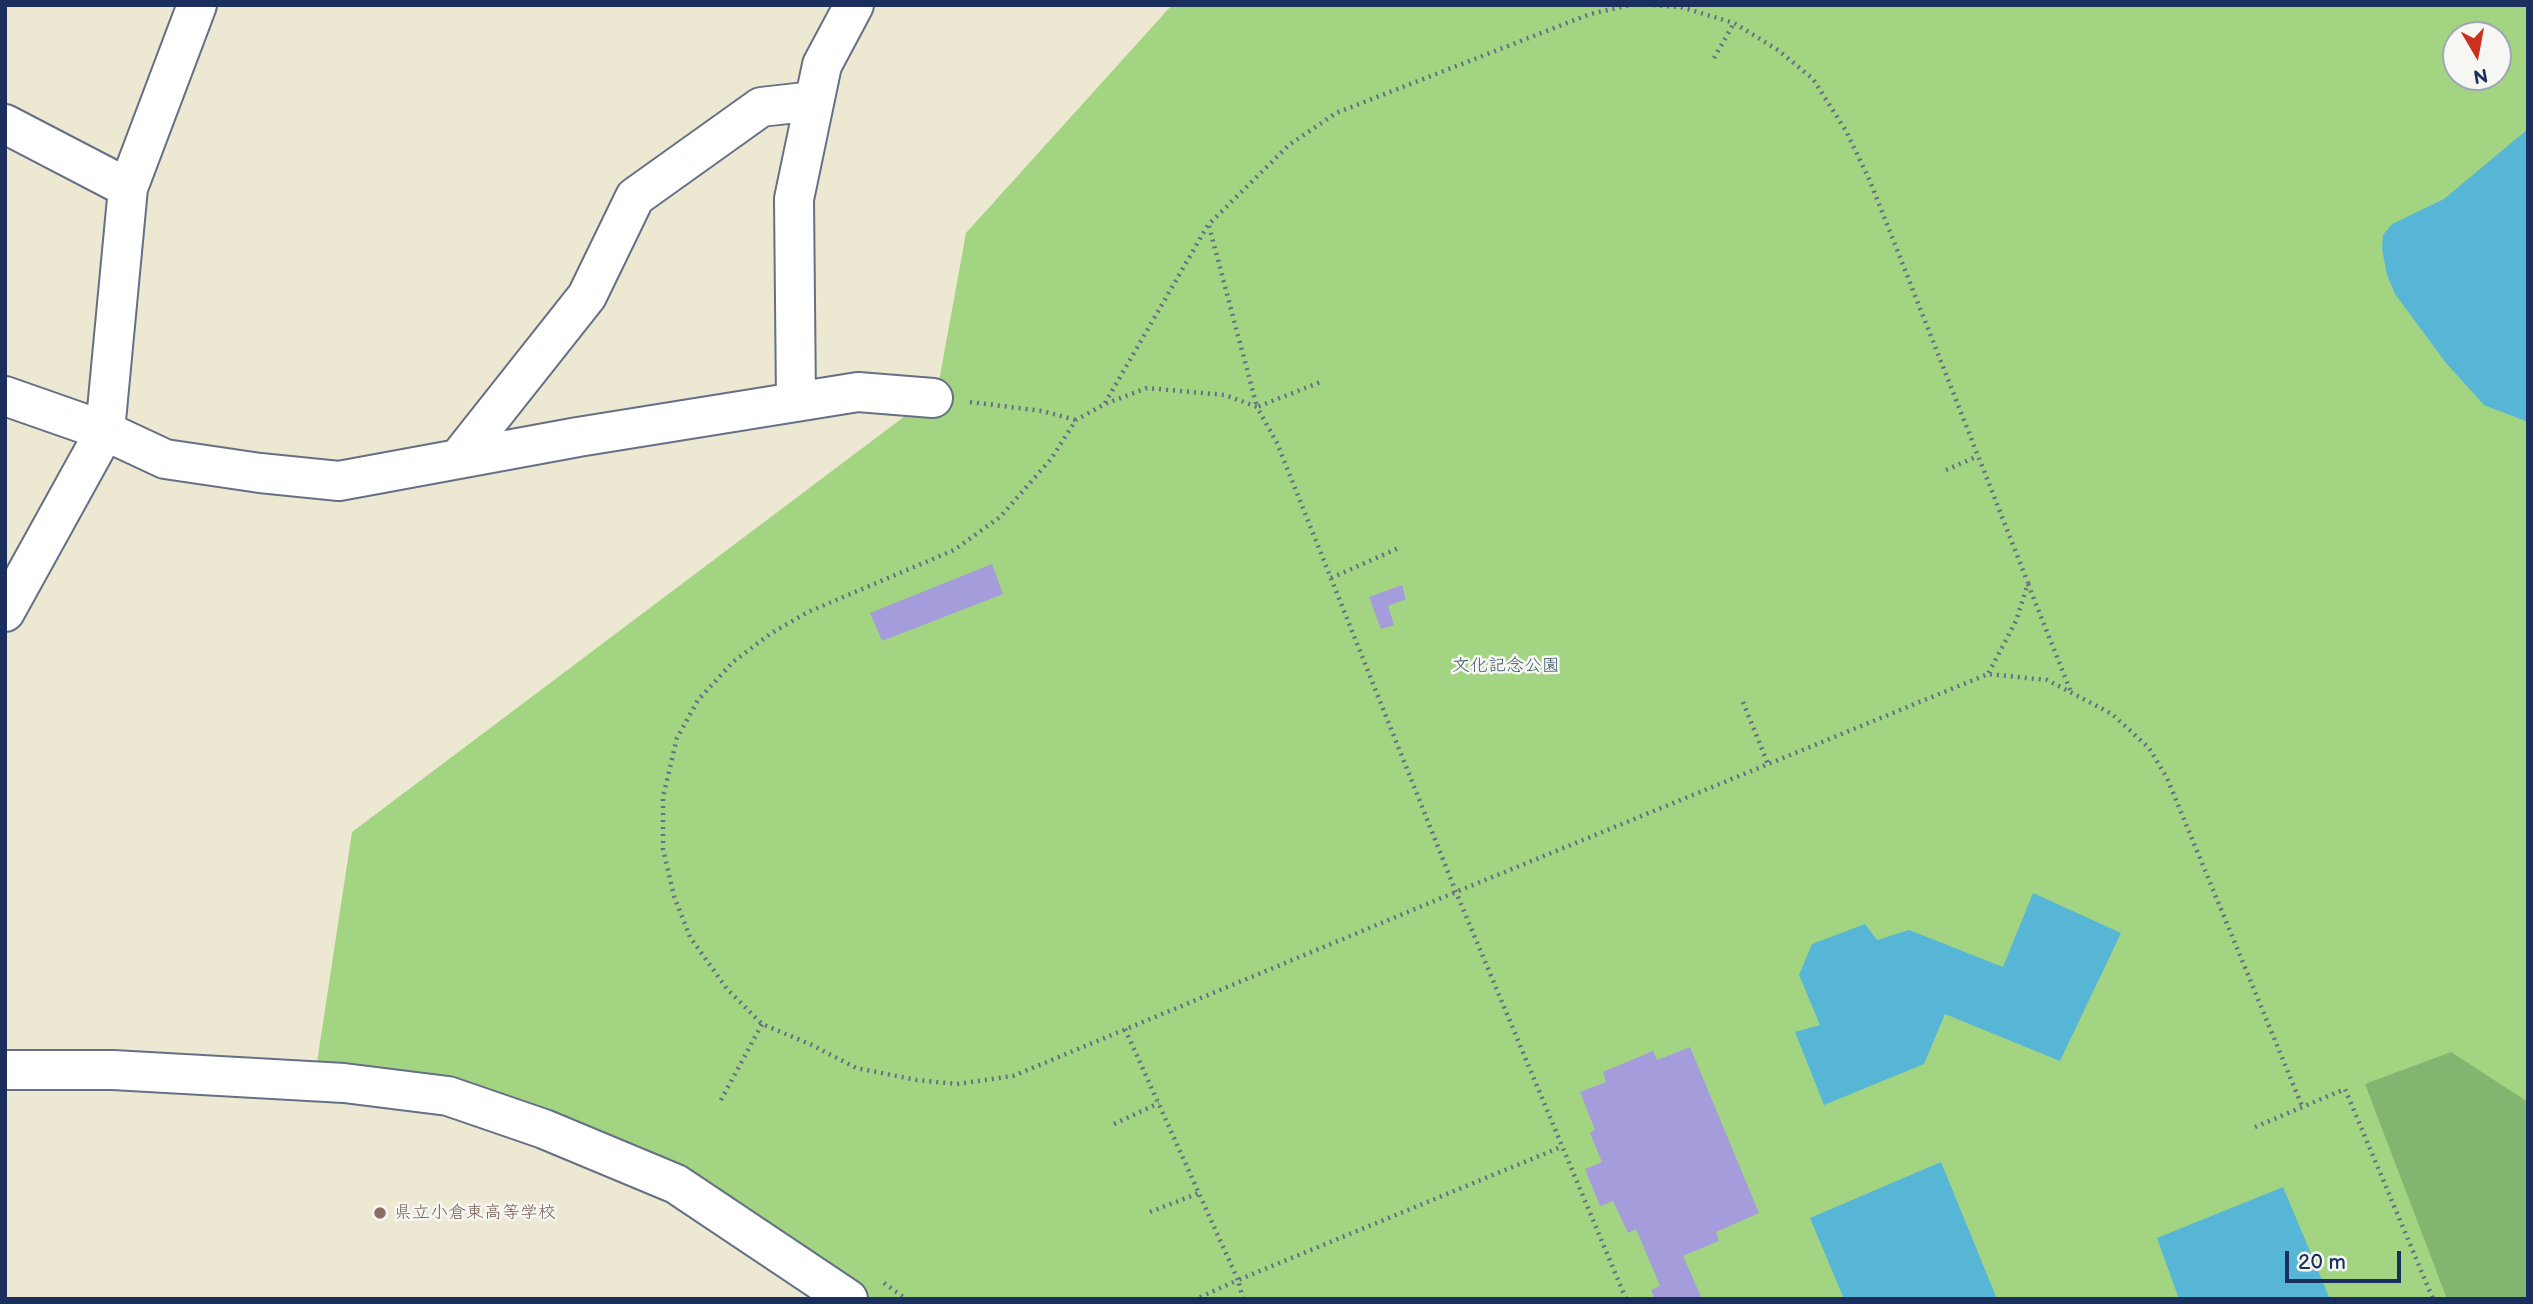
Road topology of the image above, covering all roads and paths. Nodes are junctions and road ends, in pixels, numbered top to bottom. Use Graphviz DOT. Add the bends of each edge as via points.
graph roads {
  1 [pos="197,5"];
  2 [pos="854,5"];
  3 [pos="1630,5"];
  4 [pos="1653,5"];
  5 [pos="1734,23"];
  6 [pos="1714,58"];
  7 [pos="814,101"];
  8 [pos="5,124"];
  9 [pos="128,188"];
  10 [pos="1208,225"];
  11 [pos="1323,382"];
  12 [pos="5,396"];
  13 [pos="933,398"];
  14 [pos="796,401"];
  15 [pos="1105,404"];
  16 [pos="1257,407"];
  17 [pos="1076,421"];
  18 [pos="105,431"];
  19 [pos="1978,456"];
  20 [pos="458,459"];
  21 [pos="1946,470"];
  22 [pos="1401,547"];
  23 [pos="1331,578"];
  24 [pos="2028,583"];
  25 [pos="5,612"];
  26 [pos="1988,674"];
  27 [pos="2071,692"];
  28 [pos="1743,702"];
  29 [pos="1768,764"];
  30 [pos="1456,892"];
  31 [pos="762,1024"];
  32 [pos="1125,1029"];
  33 [pos="5,1070"];
  34 [pos="721,1100"];
  35 [pos="1159,1103"];
  36 [pos="2302,1106"];
  37 [pos="1114,1124"];
  38 [pos="2255,1127"];
  39 [pos="1561,1147"];
  40 [pos="1199,1193"];
  41 [pos="1150,1212"];
  42 [pos="1238,1280"];
  43 [pos="848,1299"];
  44 [pos="1196,1299"];
  45 [pos="1244,1299"];
  46 [pos="1626,1299"];
  47 [pos="2432,1299"];
  1 -- 9 [label="street"];
  2 -- 7 [label="street" via="822,65"];
  3 -- 10 [label="path" via="1590,13 1336,113 1289,145"];
  4 -- 5 [label="path" via="1681,7"];
  5 -- 6 [label="path"];
  5 -- 19 [label="path" via="1813,79 1846,131"];
  7 -- 14 [label="street" via="794,199"];
  7 -- 20 [label="street" via="761,107 635,197 587,296"];
  8 -- 9 [label="street"];
  9 -- 18 [label="street"];
  10 -- 15 [label="path"];
  10 -- 16 [label="path"];
  11 -- 16 [label="path"];
  12 -- 18 [label="street"];
  13 -- 14 [label="street" via="858,392"];
  13 -- 17 [label="path" via="1042,411"];
  14 -- 20 [label="street"];
  15 -- 16 [label="path" via="1147,388 1225,395"];
  15 -- 17 [label="path"];
  16 -- 23 [label="path" via="1277,443"];
  17 -- 31 [label="path" via="1051,459 1000,517 954,550 808,612 769,634 733,662 698,700 677,738 663,797 663,849 674,896 690,937 727,989"];
  18 -- 20 [label="street" via="165,458 339,481"];
  18 -- 25 [label="street"];
  19 -- 21 [label="path"];
  19 -- 24 [label="path"];
  22 -- 23 [label="path"];
  23 -- 30 [label="path"];
  24 -- 26 [label="path" via="2016,621"];
  24 -- 27 [label="path"];
  26 -- 27 [label="path" via="2047,680"];
  26 -- 29 [label="path"];
  27 -- 36 [label="path" via="2112,715 2150,748 2167,778"];
  28 -- 29 [label="path"];
  29 -- 30 [label="path"];
  30 -- 32 [label="path"];
  30 -- 39 [label="path"];
  31 -- 32 [label="path" via="856,1068 957,1084 1013,1076"];
  31 -- 34 [label="path"];
  32 -- 35 [label="path"];
  33 -- 43 [label="street" via="113,1070 344,1083 448,1096 544,1129 676,1184"];
  35 -- 37 [label="path"];
  35 -- 40 [label="path"];
  36 -- 38 [label="path"];
  36 -- 47 [label="path" via="2345,1089"];
  39 -- 42 [label="path"];
  39 -- 46 [label="path"];
  40 -- 41 [label="path"];
  40 -- 42 [label="path"];
  42 -- 44 [label="path"];
  42 -- 45 [label="path"];
}
